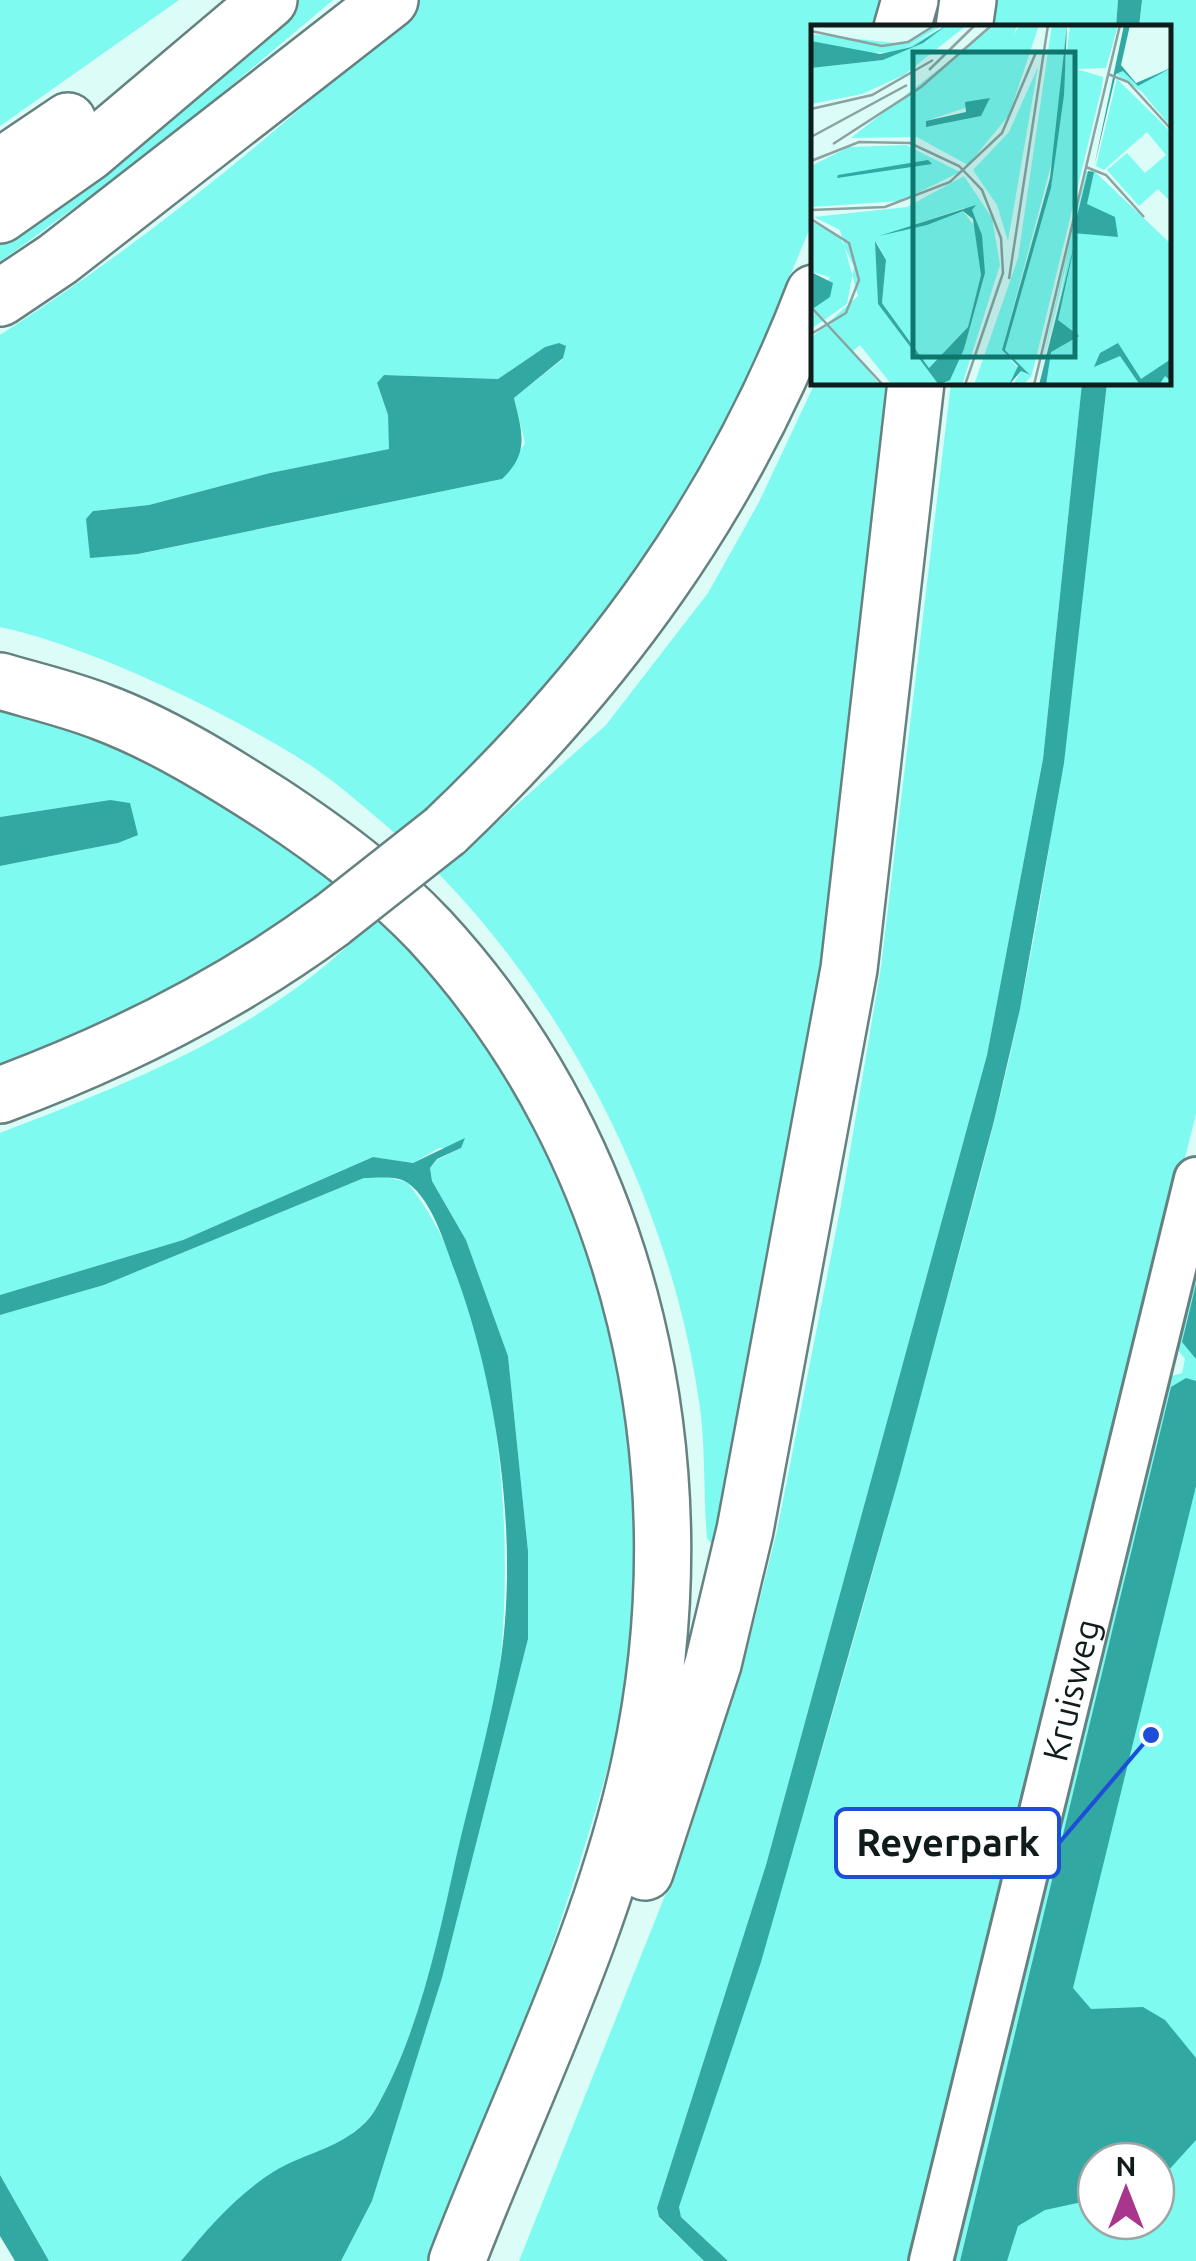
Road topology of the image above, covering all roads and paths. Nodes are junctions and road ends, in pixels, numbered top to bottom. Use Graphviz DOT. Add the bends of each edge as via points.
graph roads {
  1 [pos="231,0"];
  2 [pos="269,0"];
  3 [pos="390,0"];
  4 [pos="910,0"];
  5 [pos="968,0"];
  6 [pos="903,25"];
  7 [pos="964,25"];
  8 [pos="0,168"];
  9 [pos="0,215"];
  10 [pos="0,298"];
  11 [pos="811,299"];
  12 [pos="916,385"];
  13 [pos="0,681"];
  14 [pos="0,1094"];
  15 [pos="1196,1179"];
  16 [pos="482,2196"];
  17 [pos="456,2261"];
  18 [pos="931,2261"];
  1 -- 8 [label="highway"];
  2 -- 9 [label="highway" via="88,153"];
  3 -- 10 [label="highway"];
  4 -- 6 [label="highway"];
  5 -- 7 [label="highway"];
  11 -- 14 [label="highway, bridge" via="722,492 653,599 559,716 445,831 274,963 184,1016"];
  12 -- 16 [label="highway" via="850,968 713,1664 640,1886"];
  13 -- 16 [label="highway" via="104,712 224,773 335,846 429,930 507,1027 574,1137 617,1251 652,1383 665,1512 662,1638 640,1764 607,1878"];
  15 -- 18 [label="street, Kruisweg"];
  16 -- 17 [label="highway"];
}
